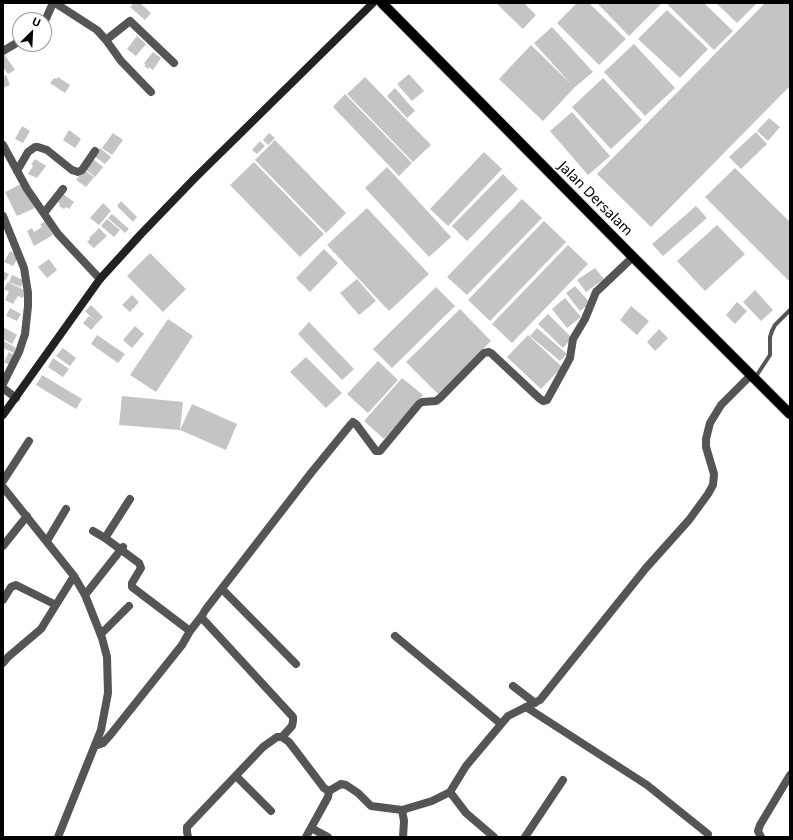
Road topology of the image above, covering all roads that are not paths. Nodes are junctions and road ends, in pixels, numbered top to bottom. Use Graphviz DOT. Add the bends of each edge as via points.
graph roads {
  1 [pos="54,3"];
  2 [pos="373,3"];
  3 [pos="382,3"];
  4 [pos="50,12"];
  5 [pos="106,40"];
  6 [pos="12,46"];
  7 [pos="3,51"];
  8 [pos="174,63"];
  9 [pos="151,92"];
  10 [pos="3,145"];
  11 [pos="95,151"];
  12 [pos="17,171"];
  13 [pos="62,189"];
  14 [pos="44,213"];
  15 [pos="3,216"];
  16 [pos="633,257"];
  17 [pos="100,279"];
  18 [pos="790,310"];
  19 [pos="753,377"];
  20 [pos="3,384"];
  21 [pos="3,388"];
  22 [pos="16,398"];
  23 [pos="790,414"];
  24 [pos="3,415"];
  25 [pos="29,441"];
  26 [pos="3,481"];
  27 [pos="3,487"];
  28 [pos="130,500"];
  29 [pos="66,509"];
  30 [pos="27,516"];
  31 [pos="93,531"];
  32 [pos="105,538"];
  33 [pos="47,541"];
  34 [pos="3,546"];
  35 [pos="122,549"];
  36 [pos="74,576"];
  37 [pos="222,589"];
  38 [pos="85,595"];
  39 [pos="3,600"];
  40 [pos="56,605"];
  41 [pos="130,606"];
  42 [pos="201,617"];
  43 [pos="190,631"];
  44 [pos="101,634"];
  45 [pos="395,636"];
  46 [pos="3,663"];
  47 [pos="296,664"];
  48 [pos="513,686"];
  49 [pos="535,703"];
  50 [pos="526,707"];
  51 [pos="501,724"];
  52 [pos="282,737"];
  53 [pos="95,746"];
  54 [pos="790,775"];
  55 [pos="236,776"];
  56 [pos="563,780"];
  57 [pos="329,791"];
  58 [pos="450,792"];
  59 [pos="402,810"];
  60 [pos="271,811"];
  61 [pos="311,828"];
  62 [pos="708,834"];
  63 [pos="58,837"];
  64 [pos="188,837"];
  65 [pos="306,837"];
  66 [pos="328,837"];
  67 [pos="403,837"];
  68 [pos="494,837"];
  69 [pos="525,837"];
  70 [pos="761,837"];
  1 -- 4 [label="street"];
  1 -- 5 [label="street" via="92,26"];
  2 -- 17 [label="main road" via="195,178"];
  3 -- 16 [label="main road, Jalan Dersalam"];
  5 -- 8 [label="street" via="130,21"];
  5 -- 9 [label="street" via="121,61"];
  6 -- 7 [label="street"];
  10 -- 12 [label="street"];
  11 -- 12 [label="street" via="78,172 47,150 35,147 28,152"];
  12 -- 14 [label="street"];
  13 -- 14 [label="street"];
  14 -- 17 [label="street" via="58,234"];
  15 -- 20 [label="street" via="24,268 28,306 25,334"];
  16 -- 19 [label="main road, Jalan Dersalam"];
  16 -- 37 [label="street" via="596,292 573,339 570,358 547,400 539,398 489,352 484,353 440,398 419,404 380,451 376,451 353,422"];
  17 -- 22 [label="main road"];
  18 -- 19 [label="lane" via="775,325 770,337 770,355"];
  19 -- 23 [label="main road, Jalan Dersalam"];
  19 -- 49 [label="street" via="722,405 710,423 706,447 714,474 713,485 708,494"];
  21 -- 22 [label="street"];
  22 -- 24 [label="main road"];
  25 -- 26 [label="street"];
  27 -- 30 [label="street"];
  28 -- 32 [label="street"];
  29 -- 33 [label="street"];
  30 -- 33 [label="street"];
  30 -- 34 [label="street"];
  31 -- 32 [label="street"];
  32 -- 35 [label="street"];
  33 -- 36 [label="street"];
  35 -- 38 [label="street"];
  35 -- 43 [label="street" via="141,566 132,583 134,588"];
  36 -- 38 [label="street"];
  36 -- 40 [label="street"];
  37 -- 42 [label="street"];
  37 -- 47 [label="street"];
  38 -- 44 [label="street"];
  39 -- 40 [label="street" via="14,585"];
  40 -- 46 [label="street" via="41,629"];
  41 -- 44 [label="street"];
  42 -- 43 [label="street"];
  42 -- 52 [label="street" via="293,717 292,726"];
  43 -- 53 [label="street" via="182,645 111,734"];
  44 -- 53 [label="street" via="107,657 108,693 101,730"];
  45 -- 51 [label="street"];
  48 -- 49 [label="street"];
  49 -- 50 [label="street"];
  50 -- 51 [label="street" via="508,716"];
  50 -- 62 [label="street" via="647,785"];
  51 -- 58 [label="street" via="466,766"];
  52 -- 55 [label="street" via="263,747"];
  52 -- 57 [label="street"];
  53 -- 63 [label="street"];
  54 -- 70 [label="street" via="760,825 758,831"];
  55 -- 60 [label="street"];
  55 -- 64 [label="street" via="187,827"];
  56 -- 69 [label="street"];
  57 -- 59 [label="street" via="341,784 346,785 371,806"];
  57 -- 61 [label="street"];
  58 -- 59 [label="street" via="432,801"];
  58 -- 68 [label="street" via="466,813"];
  59 -- 67 [label="street"];
  61 -- 65 [label="street"];
  61 -- 66 [label="street"];
}
